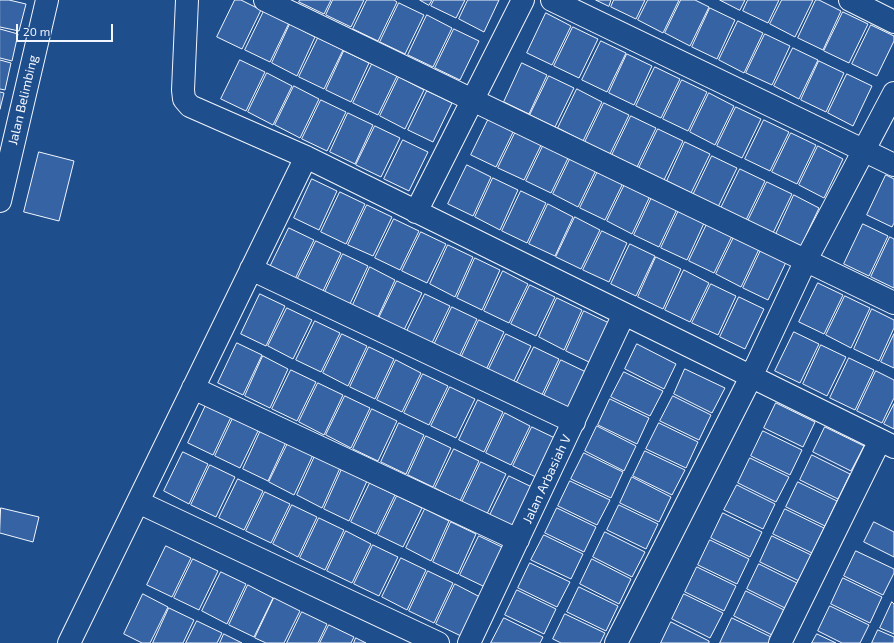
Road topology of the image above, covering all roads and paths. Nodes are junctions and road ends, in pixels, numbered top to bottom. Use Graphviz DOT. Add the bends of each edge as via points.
graph roads {
  1 [pos="48,0"];
  2 [pos="187,0"];
  3 [pos="265,0"];
  4 [pos="523,0"];
  5 [pos="552,0"];
  6 [pos="850,0"];
  7 [pos="894,22"];
  8 [pos="894,93"];
  9 [pos="473,100"];
  10 [pos="864,150"];
  11 [pos="5,152"];
  12 [pos="306,157"];
  13 [pos="894,165"];
  14 [pos="1,193"];
  15 [pos="416,212"];
  16 [pos="806,260"];
  17 [pos="251,269"];
  18 [pos="894,303"];
  19 [pos="624,314"];
  20 [pos="751,377"];
  21 [pos="193,388"];
  22 [pos="574,422"];
  23 [pos="887,444"];
  24 [pos="138,502"];
  25 [pos="518,540"];
  26 [pos="71,642"];
  27 [pos="438,643"];
  28 [pos="469,643"];
  29 [pos="616,643"];
  30 [pos="780,643"];
  1 -- 11 [label="street, Jalan Belimbing"];
  2 -- 12 [label="street" via="183,90 187,103"];
  3 -- 9 [label="street"];
  4 -- 9 [label="street"];
  5 -- 10 [label="street"];
  6 -- 7 [label="street"];
  8 -- 10 [label="street"];
  9 -- 15 [label="street"];
  9 -- 16 [label="street"];
  10 -- 13 [label="street"];
  10 -- 16 [label="street"];
  11 -- 14 [label="street, Jalan Belimbing"];
  12 -- 15 [label="street"];
  12 -- 17 [label="street"];
  15 -- 19 [label="street"];
  16 -- 18 [label="street"];
  16 -- 20 [label="street"];
  17 -- 21 [label="street"];
  17 -- 22 [label="street"];
  19 -- 20 [label="street"];
  19 -- 22 [label="street, Jalan Arbasiah V"];
  20 -- 23 [label="street"];
  20 -- 29 [label="street"];
  21 -- 24 [label="street"];
  21 -- 25 [label="street"];
  22 -- 25 [label="street, Jalan Arbasiah V"];
  23 -- 30 [label="street"];
  24 -- 26 [label="street"];
  24 -- 27 [label="street"];
  25 -- 28 [label="street, Jalan Arbasiah V"];
}
